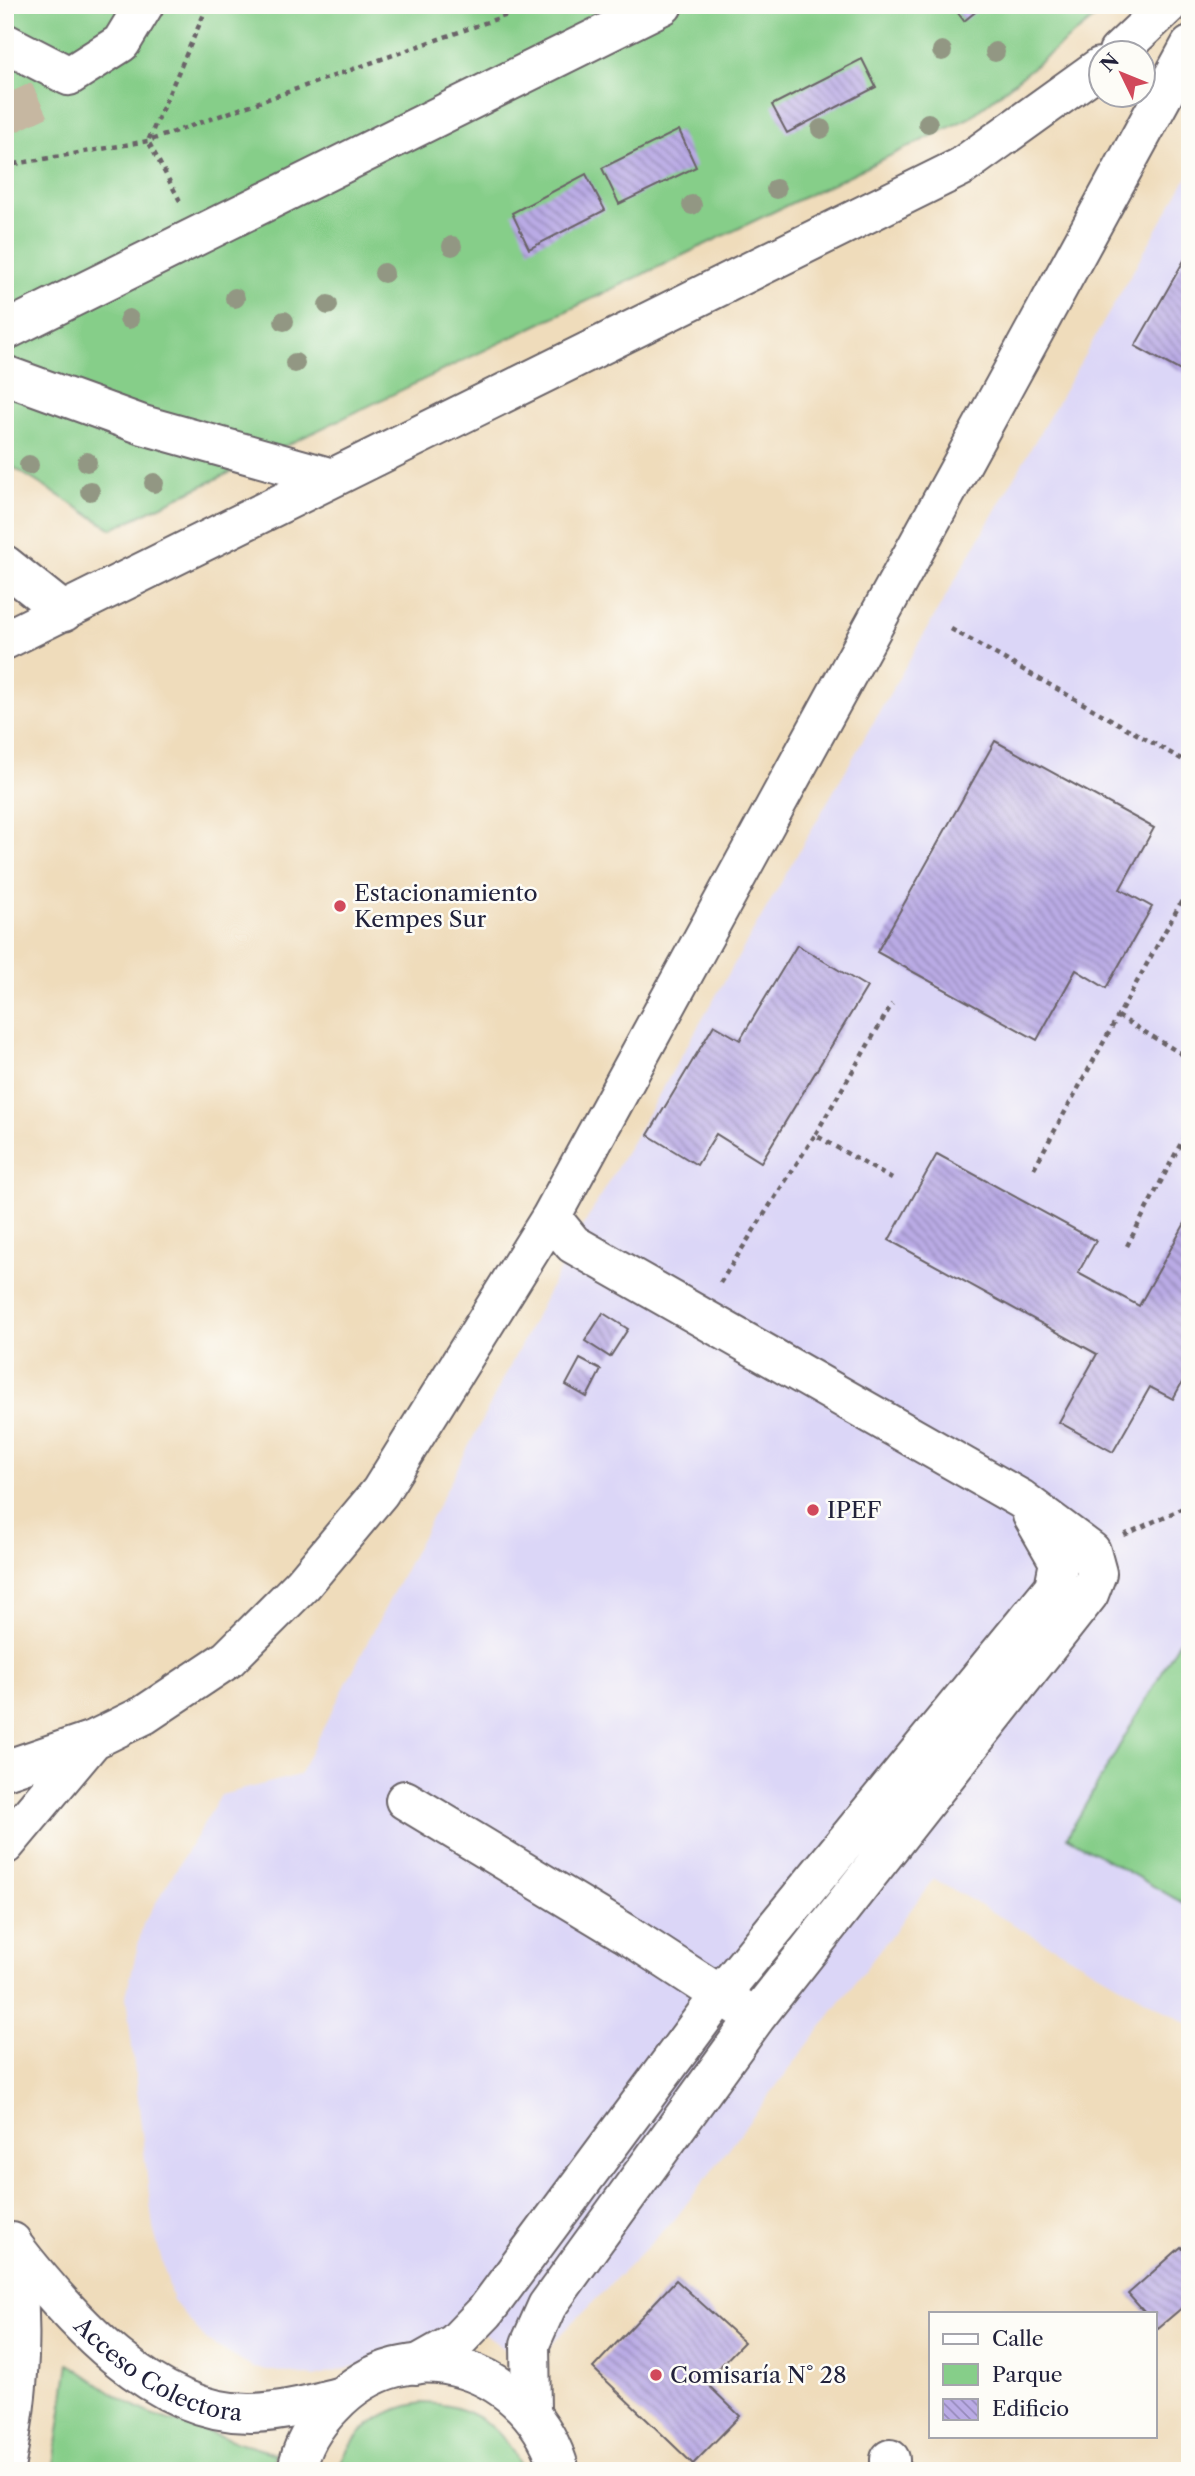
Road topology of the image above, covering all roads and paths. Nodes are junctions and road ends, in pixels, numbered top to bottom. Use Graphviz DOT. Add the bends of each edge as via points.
graph roads {
  1 [pos="144,5"];
  2 [pos="208,5"];
  3 [pos="536,5"];
  4 [pos="663,5"];
  5 [pos="1168,5"];
  6 [pos="1133,38"];
  7 [pos="5,43"];
  8 [pos="1190,46"];
  9 [pos="1086,78"];
  10 [pos="148,141"];
  11 [pos="5,163"];
  12 [pos="199,235"];
  13 [pos="5,331"];
  14 [pos="5,375"];
  15 [pos="330,477"];
  16 [pos="5,565"];
  17 [pos="64,612"];
  18 [pos="951,629"];
  19 [pos="5,640"];
  20 [pos="1190,764"];
  21 [pos="1190,886"];
  22 [pos="892,1004"];
  23 [pos="1118,1016"];
  24 [pos="1190,1059"];
  25 [pos="1190,1126"];
  26 [pos="815,1135"];
  27 [pos="1034,1168"];
  28 [pos="892,1180"];
  29 [pos="551,1217"];
  30 [pos="1127,1246"];
  31 [pos="698,1316"];
  32 [pos="1021,1499"];
  33 [pos="1190,1505"];
  34 [pos="1091,1551"];
  35 [pos="93,1740"];
  36 [pos="5,1770"];
  37 [pos="405,1800"];
  38 [pos="5,1845"];
  39 [pos="721,1994"];
  40 [pos="756,2017"];
  41 [pos="9,2232"];
  42 [pos="416,2365"];
  43 [pos="341,2396"];
  44 [pos="531,2411"];
  45 [pos="557,2460"];
  46 [pos="5,2468"];
  47 [pos="297,2471"];
  48 [pos="586,2471"];
  1 -- 7 [label="main road" via="121,43 56,86"];
  2 -- 10 [label="path"];
  3 -- 10 [label="path"];
  4 -- 12 [label="main road"];
  5 -- 6 [label="main road"];
  8 -- 29 [label="main road"];
  9 -- 15 [label="main road" via="961,167"];
  10 -- 11 [label="path"];
  10 -- 12 [label="path"];
  12 -- 13 [label="main road"];
  14 -- 15 [label="main road" via="142,425"];
  15 -- 17 [label="main road"];
  16 -- 17 [label="main road"];
  17 -- 19 [label="main road"];
  18 -- 20 [label="path"];
  21 -- 23 [label="path"];
  22 -- 26 [label="path"];
  23 -- 24 [label="path"];
  23 -- 27 [label="path"];
  25 -- 30 [label="path"];
  26 -- 28 [label="path"];
  26 -- 31 [label="path"];
  29 -- 31 [label="main road" via="573,1244"];
  29 -- 35 [label="main road" via="380,1492 303,1584 228,1658 144,1715"];
  31 -- 32 [label="main road"];
  32 -- 34 [label="main road"];
  32 -- 39 [label="main road" via="1059,1562 1054,1587"];
  33 -- 34 [label="path"];
  34 -- 40 [label="main road" via="1097,1573 1089,1594"];
  35 -- 36 [label="main road"];
  35 -- 38 [label="main road"];
  37 -- 39 [label="main road"];
  39 -- 40 [label="main road"];
  39 -- 42 [label="main road" via="485,2312 455,2343"];
  40 -- 44 [label="main road" via="547,2306 530,2344"];
  41 -- 43 [label="main road, Acceso Colectora" via="41,2282 100,2341 165,2390 212,2407 250,2413 293,2409"];
  41 -- 46 [label="main road" via="20,2315 18,2399"];
  42 -- 43 [label="main road" via="389,2370"];
  42 -- 44 [label="main road" via="468,2370 502,2386"];
  43 -- 47 [label="main road" via="307,2440"];
  44 -- 45 [label="main road"];
  45 -- 48 [label="main road"];
}
